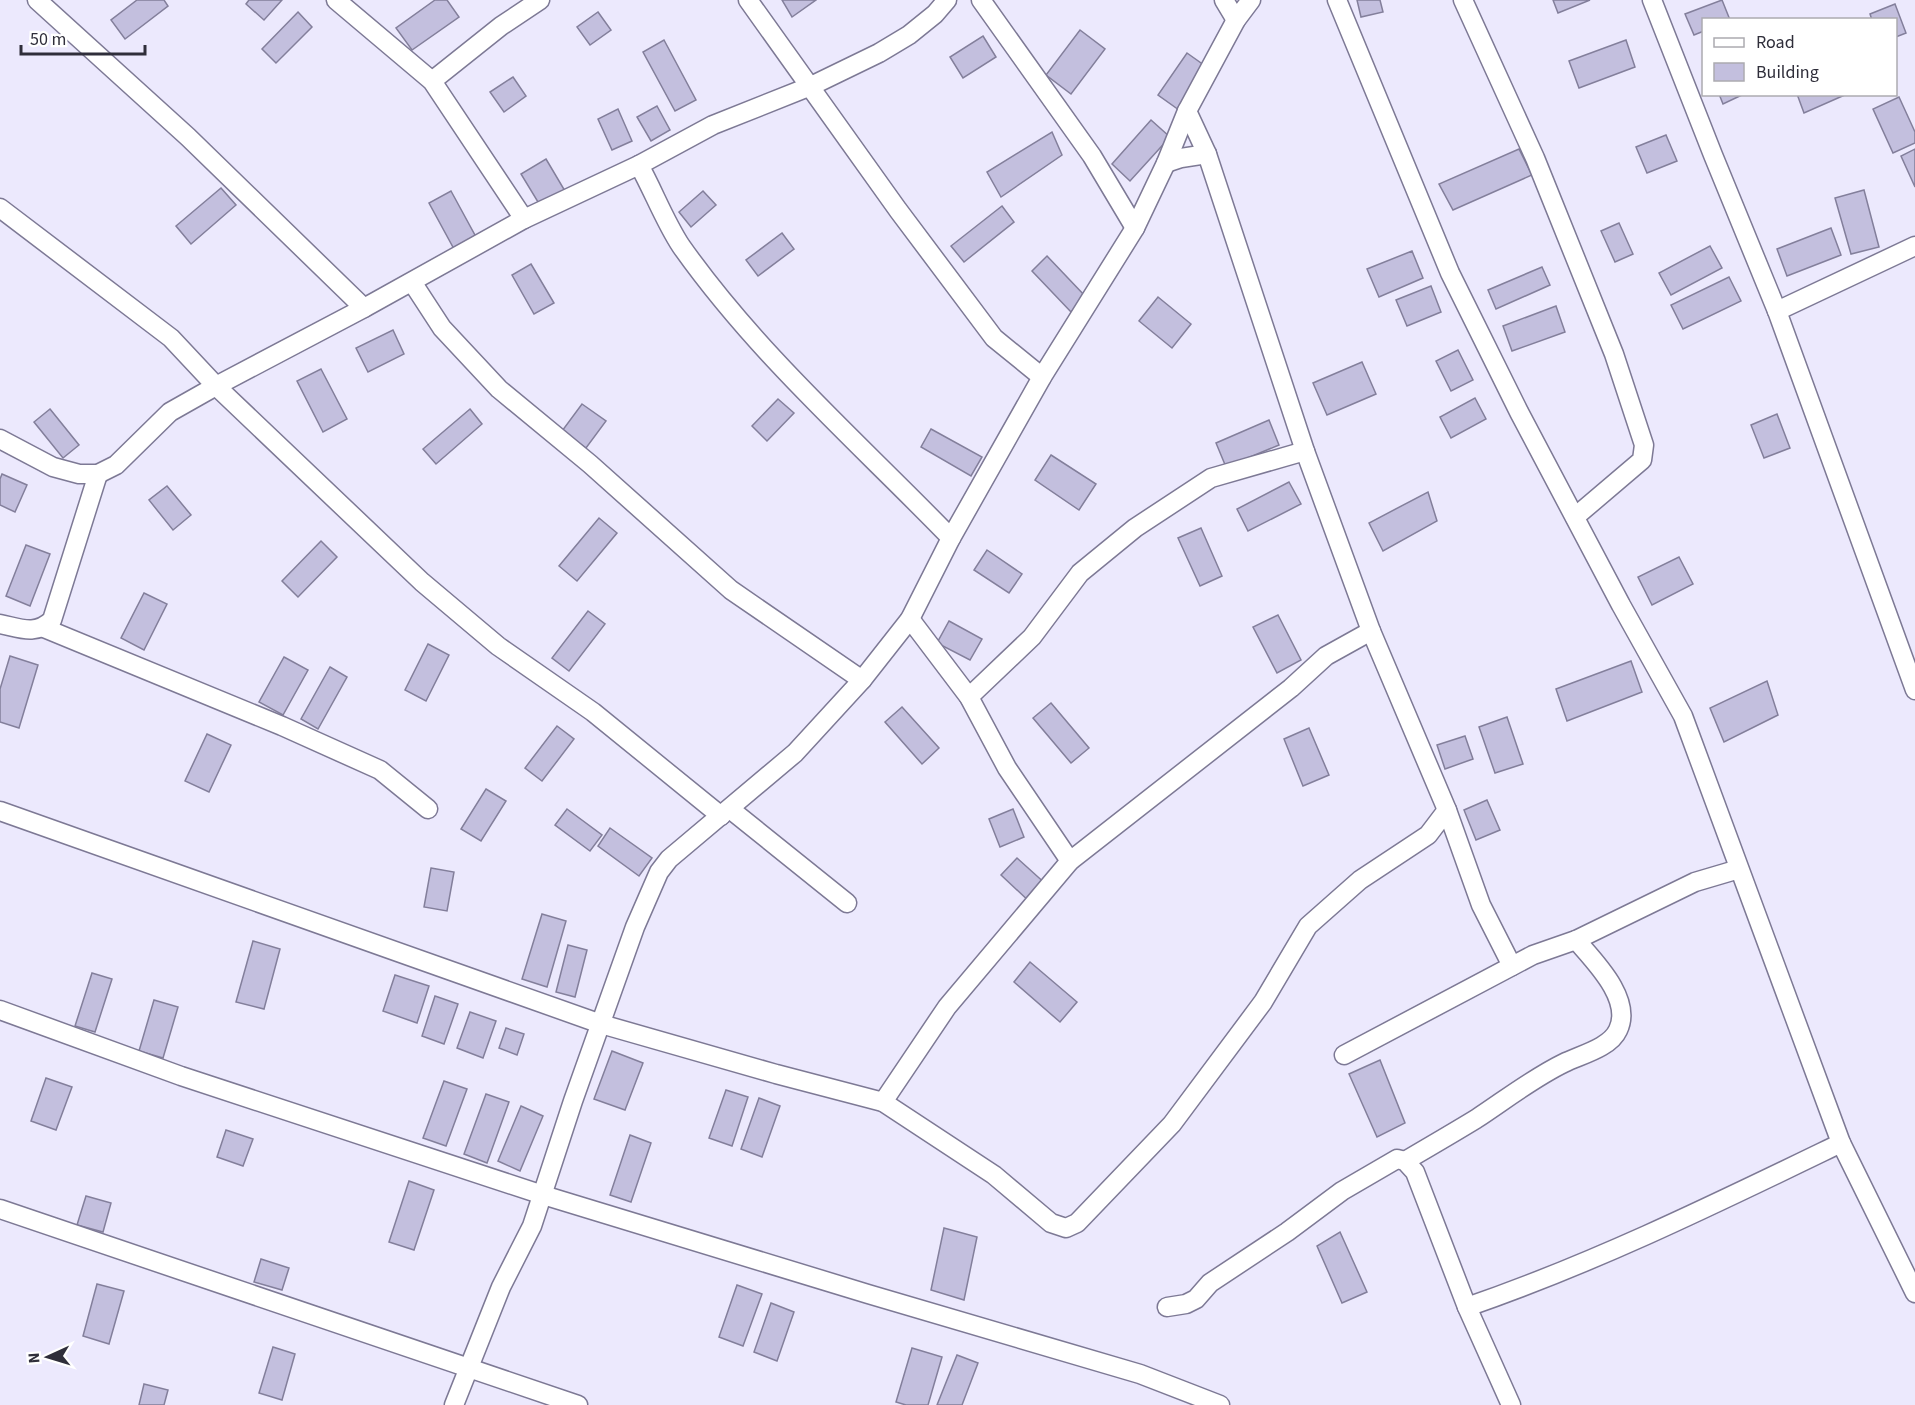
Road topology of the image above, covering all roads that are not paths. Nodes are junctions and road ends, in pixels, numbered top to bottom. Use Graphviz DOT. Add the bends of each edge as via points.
graph roads {
  1 [pos="37,0"];
  2 [pos="336,0"];
  3 [pos="540,0"];
  4 [pos="748,0"];
  5 [pos="947,0"];
  6 [pos="981,0"];
  7 [pos="1224,0"];
  8 [pos="1251,0"];
  9 [pos="1337,0"];
  10 [pos="1463,0"];
  11 [pos="1652,0"];
  12 [pos="1236,20"];
  13 [pos="432,81"];
  14 [pos="811,86"];
  15 [pos="1186,111"];
  16 [pos="1207,154"];
  17 [pos="1166,163"];
  18 [pos="639,165"];
  19 [pos="0,208"];
  20 [pos="524,219"];
  21 [pos="1135,228"];
  22 [pos="1915,246"];
  23 [pos="412,282"];
  24 [pos="364,308"];
  25 [pos="1777,311"];
  26 [pos="1042,377"];
  27 [pos="216,387"];
  28 [pos="0,439"];
  29 [pos="1305,451"];
  30 [pos="98,474"];
  31 [pos="1575,517"];
  32 [pos="951,538"];
  33 [pos="910,619"];
  34 [pos="0,624"];
  35 [pos="44,628"];
  36 [pos="1371,631"];
  37 [pos="862,680"];
  38 [pos="1915,690"];
  39 [pos="969,697"];
  40 [pos="428,809"];
  41 [pos="1447,810"];
  42 [pos="0,811"];
  43 [pos="725,813"];
  44 [pos="1428,834"];
  45 [pos="1455,836"];
  46 [pos="1070,861"];
  47 [pos="1739,869"];
  48 [pos="847,903"];
  49 [pos="1576,940"];
  50 [pos="1512,966"];
  51 [pos="0,1010"];
  52 [pos="601,1024"];
  53 [pos="1344,1055"];
  54 [pos="883,1102"];
  55 [pos="1841,1143"];
  56 [pos="1405,1161"];
  57 [pos="543,1195"];
  58 [pos="0,1209"];
  59 [pos="1915,1293"];
  60 [pos="1167,1306"];
  61 [pos="1467,1307"];
  62 [pos="468,1369"];
  63 [pos="454,1405"];
  64 [pos="578,1405"];
  65 [pos="1220,1405"];
  66 [pos="1511,1405"];
  1 -- 24 [label="street" via="188,137"];
  2 -- 13 [label="street"];
  3 -- 13 [label="street"];
  4 -- 14 [label="street"];
  5 -- 14 [label="street" via="909,35 879,54"];
  6 -- 21 [label="street" via="1092,156"];
  7 -- 12 [label="street"];
  8 -- 12 [label="street"];
  9 -- 31 [label="street" via="1450,273"];
  10 -- 31 [label="street" via="1539,169 1614,354 1644,445 1642,460"];
  11 -- 25 [label="street"];
  12 -- 15 [label="street"];
  13 -- 20 [label="street"];
  14 -- 18 [label="street" via="713,125"];
  14 -- 26 [label="street" via="994,338"];
  15 -- 16 [label="street"];
  15 -- 17 [label="street"];
  16 -- 17 [label="street"];
  16 -- 29 [label="street"];
  17 -- 21 [label="street"];
  18 -- 20 [label="street"];
  18 -- 32 [label="street" via="680,244 737,318 805,393"];
  19 -- 27 [label="street" via="171,338"];
  20 -- 23 [label="street"];
  21 -- 26 [label="street"];
  22 -- 25 [label="street"];
  23 -- 24 [label="street"];
  23 -- 37 [label="street" via="442,328 499,389 731,590"];
  24 -- 27 [label="street"];
  25 -- 38 [label="street"];
  26 -- 32 [label="street"];
  27 -- 30 [label="street" via="171,412 116,465"];
  27 -- 43 [label="street" via="422,582 498,646 593,712"];
  28 -- 30 [label="street" via="53,467"];
  29 -- 36 [label="street"];
  29 -- 39 [label="street" via="1211,478 1135,528 1080,573 1032,637"];
  30 -- 35 [label="street" via="51,620"];
  31 -- 47 [label="street" via="1683,716"];
  32 -- 33 [label="street"];
  33 -- 37 [label="street"];
  33 -- 39 [label="street"];
  34 -- 35 [label="street" via="32,631"];
  35 -- 40 [label="street" via="380,770"];
  36 -- 41 [label="street"];
  36 -- 46 [label="street" via="1326,656 1291,688"];
  37 -- 43 [label="street" via="795,753"];
  39 -- 46 [label="street" via="1007,768"];
  41 -- 44 [label="street"];
  41 -- 45 [label="street"];
  42 -- 52 [label="street"];
  43 -- 48 [label="street"];
  43 -- 52 [label="street" via="658,872"];
  44 -- 45 [label="street"];
  44 -- 54 [label="street" via="1360,880 1308,926 1263,1002 1172,1124 1077,1223 1066,1228 1051,1222 994,1175"];
  45 -- 50 [label="street" via="1481,905"];
  46 -- 54 [label="street" via="947,1008"];
  47 -- 49 [label="street" via="1695,882"];
  47 -- 55 [label="street"];
  49 -- 50 [label="street"];
  49 -- 56 [label="street" via="1604,972 1618,996 1618,1031 1608,1042 1517,1090"];
  50 -- 53 [label="street"];
  51 -- 57 [label="street" via="181,1076"];
  52 -- 54 [label="street"];
  52 -- 57 [label="street"];
  55 -- 59 [label="street"];
  55 -- 61 [label="street" via="1708,1207 1525,1287"];
  56 -- 60 [label="street" via="1396,1159 1342,1191 1210,1282 1192,1302"];
  56 -- 61 [label="street" via="1415,1172"];
  57 -- 62 [label="street"];
  57 -- 65 [label="street" via="1140,1374"];
  58 -- 62 [label="street"];
  61 -- 66 [label="street"];
  62 -- 63 [label="street"];
  62 -- 64 [label="street"];
}
